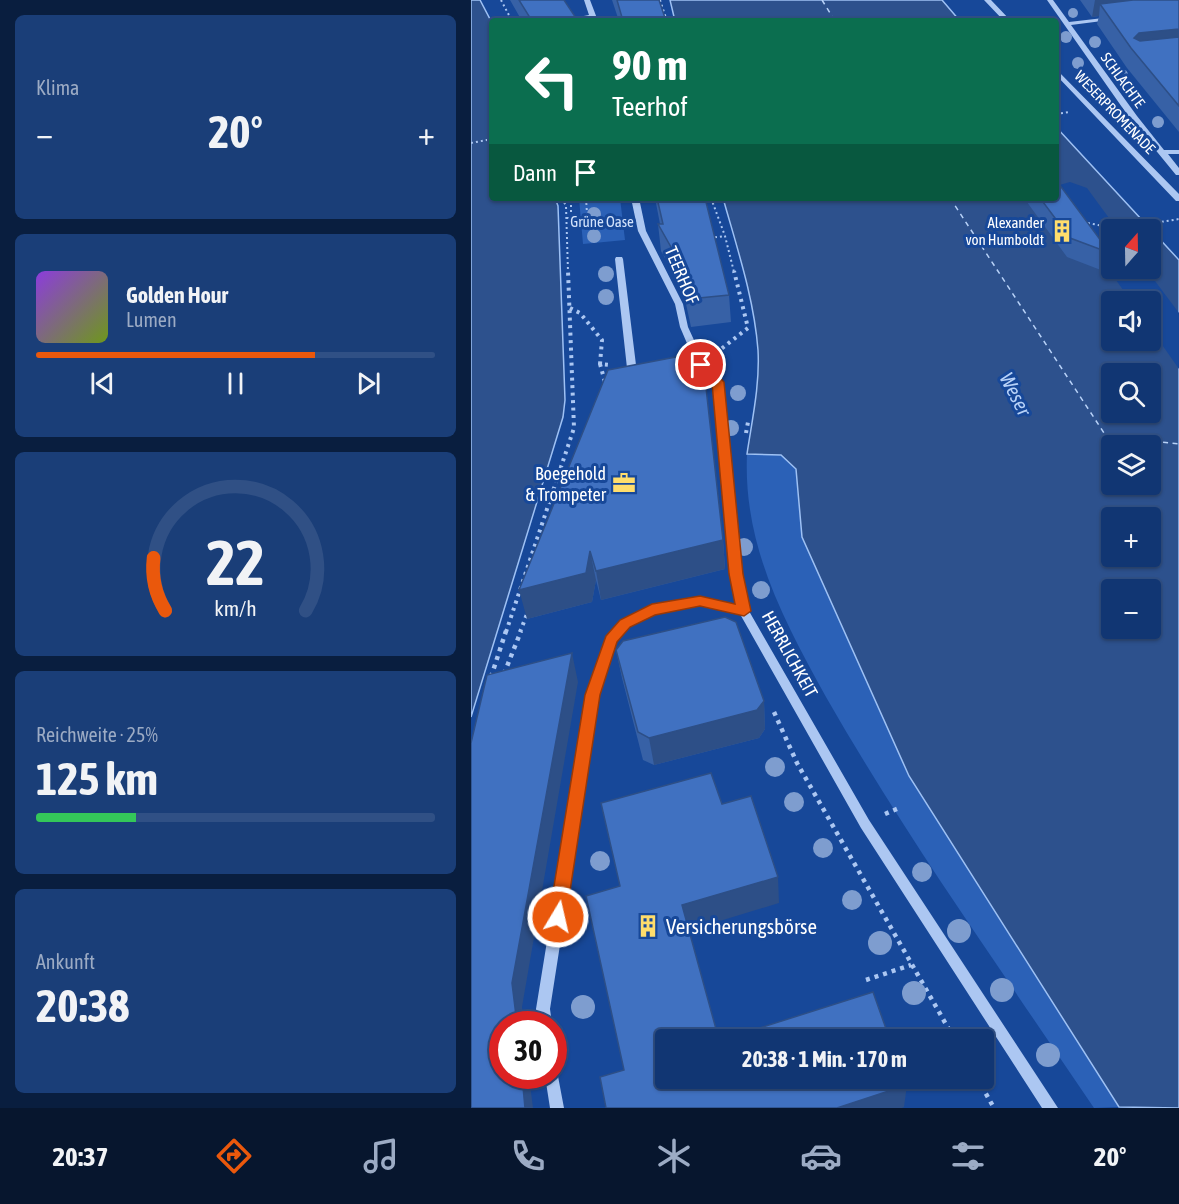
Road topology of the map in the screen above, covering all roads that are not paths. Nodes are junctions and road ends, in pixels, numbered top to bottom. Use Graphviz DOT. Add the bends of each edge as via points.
graph roads {
  1 [pos="587,0"];
  2 [pos="987,0"];
  3 [pos="1050,0"];
  4 [pos="1124,17"];
  5 [pos="594,18"];
  6 [pos="1005,18"];
  7 [pos="1068,24"];
  8 [pos="1059,74"];
  9 [pos="1162,152"];
  10 [pos="1179,152"];
  11 [pos="1179,173"];
  12 [pos="1179,199"];
  13 [pos="636,201"];
  14 [pos="619,259"];
  15 [pos="701,365"];
  16 [pos="678,366"];
  17 [pos="655,367"];
  18 [pos="744,611"];
  19 [pos="543,1011"];
  20 [pos="554,1089"];
  21 [pos="557,1108"];
  22 [pos="1051,1108"];
  1 -- 5 [label="street"];
  2 -- 6 [label="street"];
  3 -- 7 [label="street, SCHLACHTE"];
  4 -- 7 [label="street"];
  7 -- 9 [label="street, SCHLACHTE"];
  8 -- 12 [label="street, WESERPROMENADE"];
  9 -- 10 [label="street"];
  9 -- 11 [label="street, SCHLACHTE"];
  13 -- 15 [label="street, TEERHOF" via="642,231 679,304 684,327"];
  14 -- 17 [label="street" via="632,368"];
  15 -- 16 [label="street"];
  15 -- 18 [label="street, TEERHOF" via="718,382 736,574"];
  18 -- 19 [label="street, HERRLICHKEIT" via="700,601 652,610 625,624 611,640 593,695"];
  18 -- 22 [label="street, HERRLICHKEIT" via="865,824"];
  20 -- 21 [label="street"];
}
